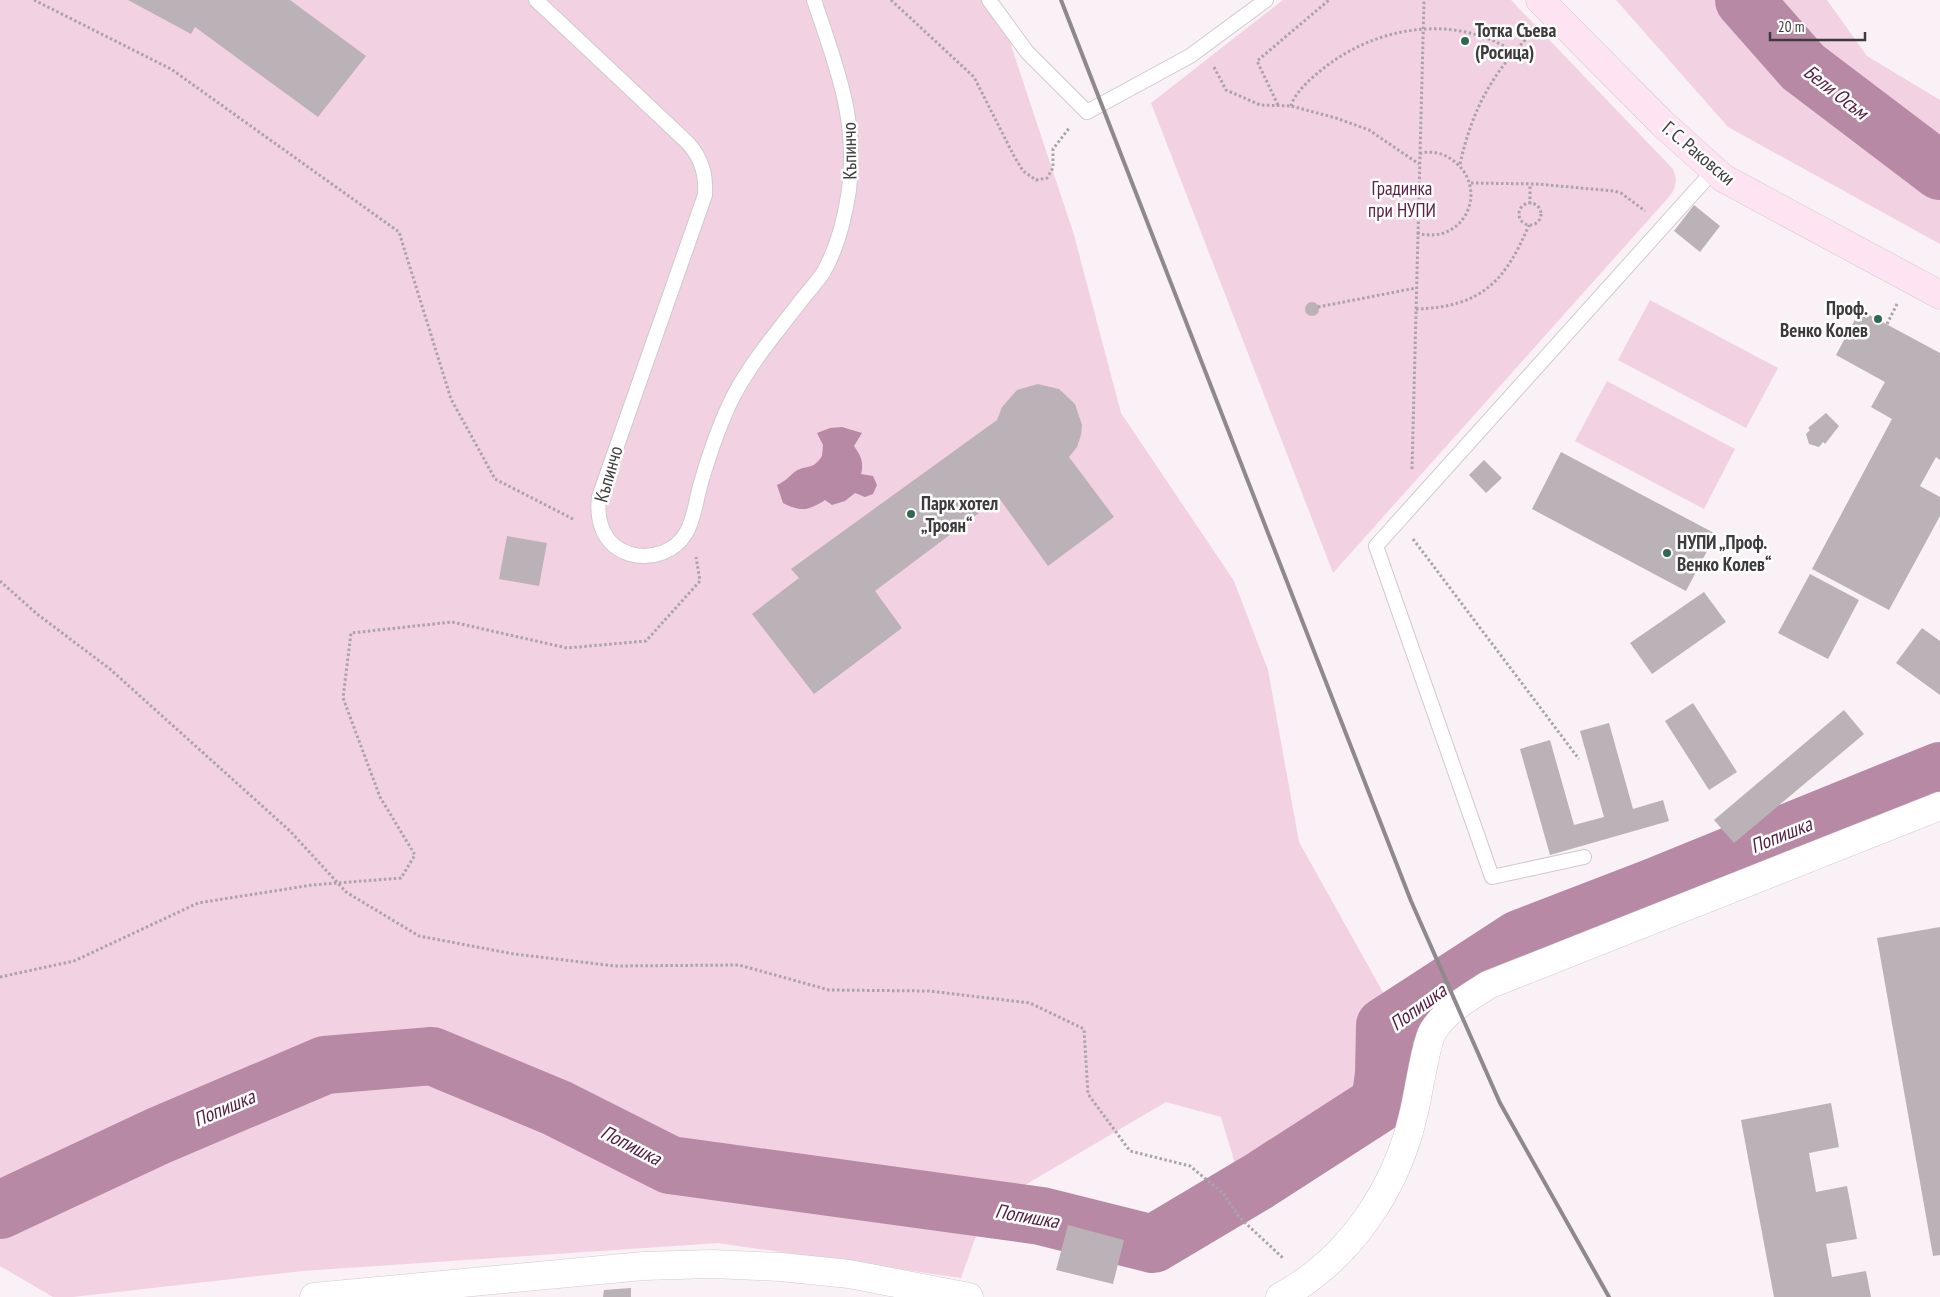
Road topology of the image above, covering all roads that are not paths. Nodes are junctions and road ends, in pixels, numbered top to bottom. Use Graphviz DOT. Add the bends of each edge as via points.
graph roads {
  1 [pos="536,0"];
  2 [pos="814,0"];
  3 [pos="989,0"];
  4 [pos="1266,0"];
  5 [pos="1540,0"];
  6 [pos="1714,170"];
  7 [pos="1940,295"];
  8 [pos="1940,806"];
  9 [pos="1584,857"];
  10 [pos="314,1297"];
  11 [pos="969,1297"];
  12 [pos="1280,1297"];
  1 -- 2 [label="lane, Къпинчо" via="688,143 702,165 705,195 604,480 598,510 599,523 605,535 624,552 650,556 664,553 686,533 708,457 734,395 755,360 823,272 843,219 851,163 847,105 841,77"];
  3 -- 4 [label="lane" via="1027,52 1087,112 1190,56"];
  5 -- 6 [label="street, Г. С. Раковски" via="1663,124"];
  6 -- 7 [label="street, Г. С. Раковски" via="1723,178"];
  6 -- 9 [label="lane" via="1376,546 1492,877"];
  8 -- 12 [label="street" via="1488,985 1455,1006 1432,1032 1410,1129 1392,1180 1376,1207 1334,1256"];
  10 -- 11 [label="street" via="643,1266 712,1264 849,1274"];
}
